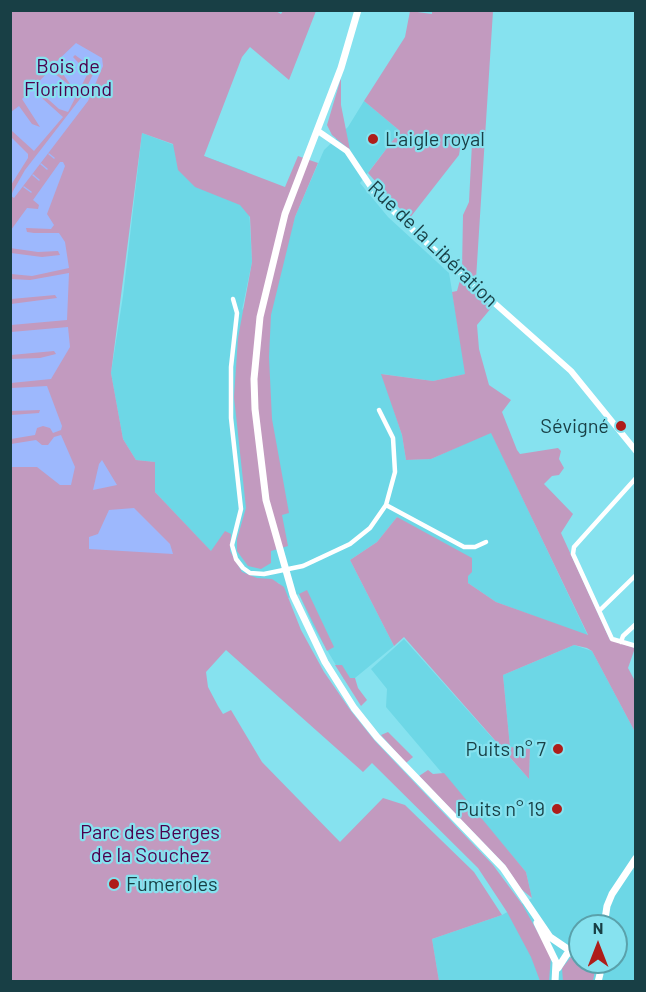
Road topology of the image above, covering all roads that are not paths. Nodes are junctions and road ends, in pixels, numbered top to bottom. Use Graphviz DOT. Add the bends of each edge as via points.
graph roads {
  1 [pos="358,10"];
  2 [pos="318,131"];
  3 [pos="233,299"];
  4 [pos="379,410"];
  5 [pos="636,451"];
  6 [pos="636,478"];
  7 [pos="386,505"];
  8 [pos="486,542"];
  9 [pos="285,571"];
  10 [pos="636,575"];
  11 [pos="599,611"];
  12 [pos="636,624"];
  13 [pos="621,642"];
  14 [pos="636,646"];
  15 [pos="636,858"];
  16 [pos="605,914"];
  17 [pos="535,917"];
  18 [pos="568,947"];
  19 [pos="568,956"];
  20 [pos="557,976"];
  21 [pos="599,978"];
  22 [pos="606,981"];
  1 -- 2 [label="main road"];
  2 -- 5 [label="street, Rue de la Libération" via="346,152 375,192 420,237 571,371"];
  2 -- 9 [label="main road" via="275,244 256,348 255,409 260,468"];
  3 -- 9 [label="street" via="237,313 231,418 241,509 233,551 250,573"];
  4 -- 7 [label="street" via="393,438 396,457 393,487"];
  6 -- 11 [label="street" via="573,550"];
  7 -- 8 [label="street" via="464,547"];
  7 -- 9 [label="street" via="359,539 303,567"];
  9 -- 17 [label="main road" via="314,639 354,708 417,781 503,868"];
  10 -- 11 [label="street"];
  11 -- 13 [label="street" via="612,639"];
  12 -- 13 [label="street"];
  13 -- 14 [label="street"];
  15 -- 16 [label="main road" via="612,894"];
  17 -- 18 [label="main road" via="555,942"];
  17 -- 20 [label="main road"];
  19 -- 20 [label="main road" via="563,958"];
  21 -- 22 [label="street"];
}
